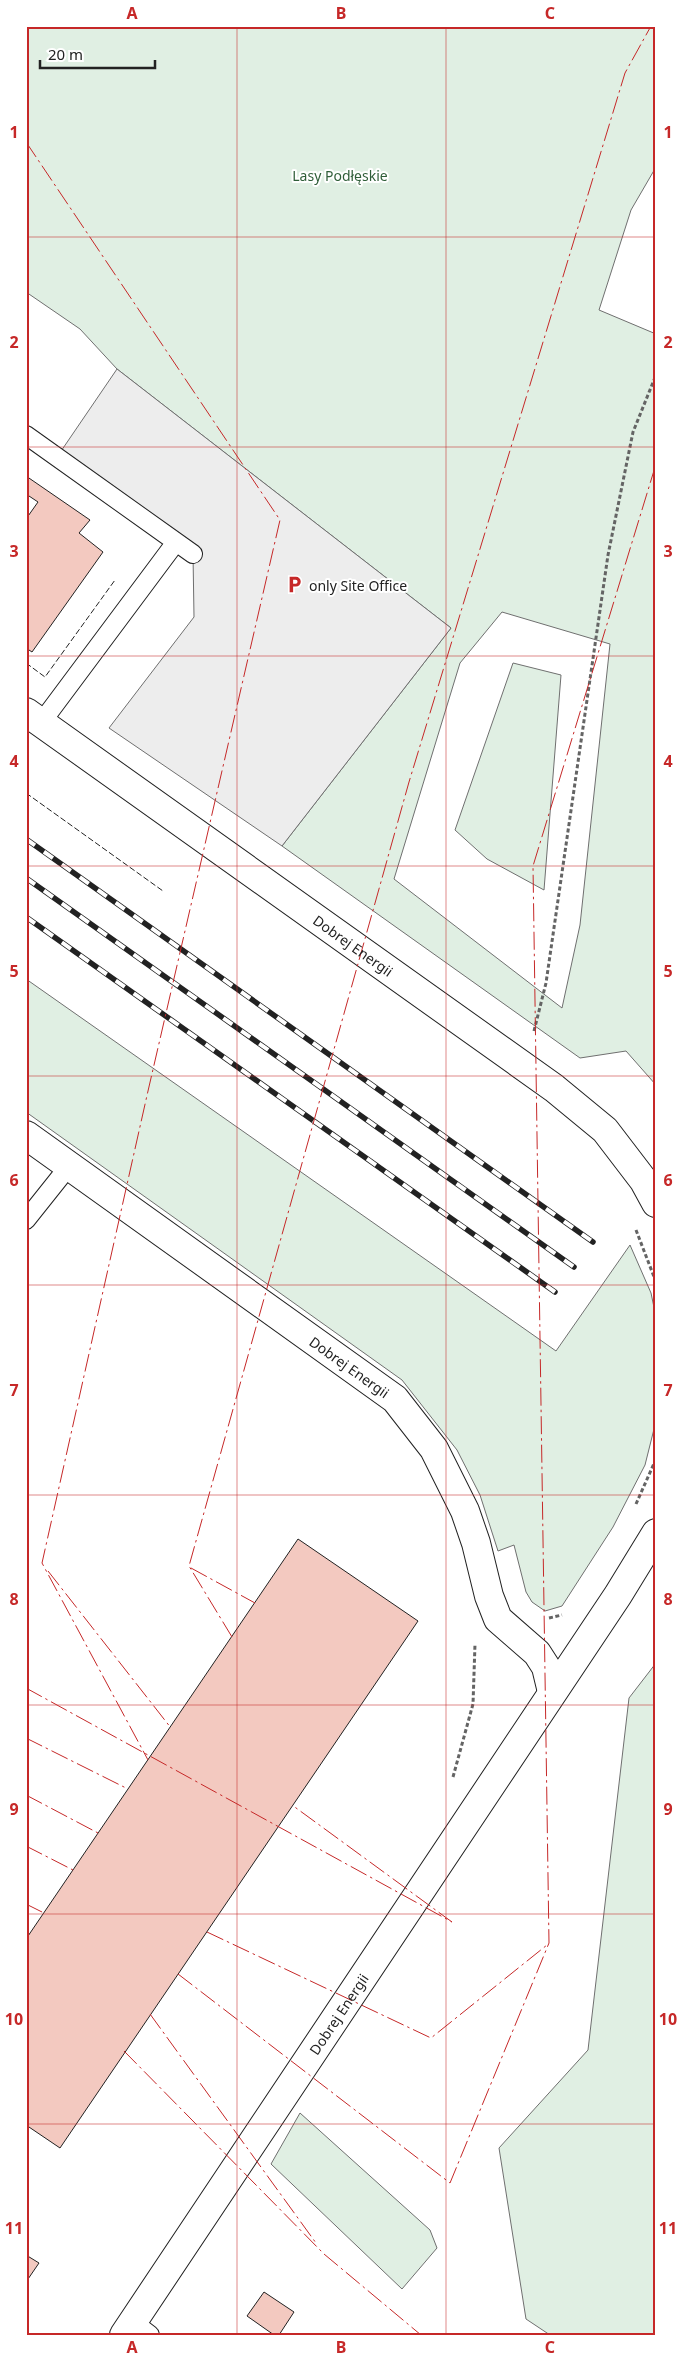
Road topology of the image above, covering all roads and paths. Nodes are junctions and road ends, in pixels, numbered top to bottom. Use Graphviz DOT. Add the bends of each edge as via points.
graph roads {
  1 [pos="656,375"];
  2 [pos="26,435"];
  3 [pos="176,542"];
  4 [pos="193,554"];
  5 [pos="34,718"];
  6 [pos="525,1068"];
  7 [pos="26,1135"];
  8 [pos="69,1166"];
  9 [pos="656,1203"];
  10 [pos="26,1220"];
  11 [pos="656,1459"];
  12 [pos="635,1506"];
  13 [pos="656,1533"];
  14 [pos="569,1608"];
  15 [pos="542,1619"];
  16 [pos="475,1636"];
  17 [pos="552,1692"];
  18 [pos="451,1785"];
  19 [pos="136,2331"];
  1 -- 6 [label="path" via="633,432 608,555 546,983"];
  2 -- 3 [label="lane"];
  3 -- 4 [label="lane"];
  3 -- 5 [label="lane"];
  5 -- 6 [label="street, Dobrej Energii"];
  6 -- 9 [label="street, Dobrej Energii" via="605,1130 644,1181"];
  7 -- 8 [label="street, Dobrej Energii"];
  8 -- 10 [label="lane"];
  8 -- 17 [label="street, Dobrej Energii" via="395,1399 434,1449 465,1511 498,1619 537,1653 546,1667"];
  11 -- 12 [label="path"];
  13 -- 17 [label="street, Dobrej Energii"];
  14 -- 15 [label="path" via="563,1615"];
  16 -- 18 [label="path" via="473,1704"];
  17 -- 19 [label="street, Dobrej Energii"];
}
